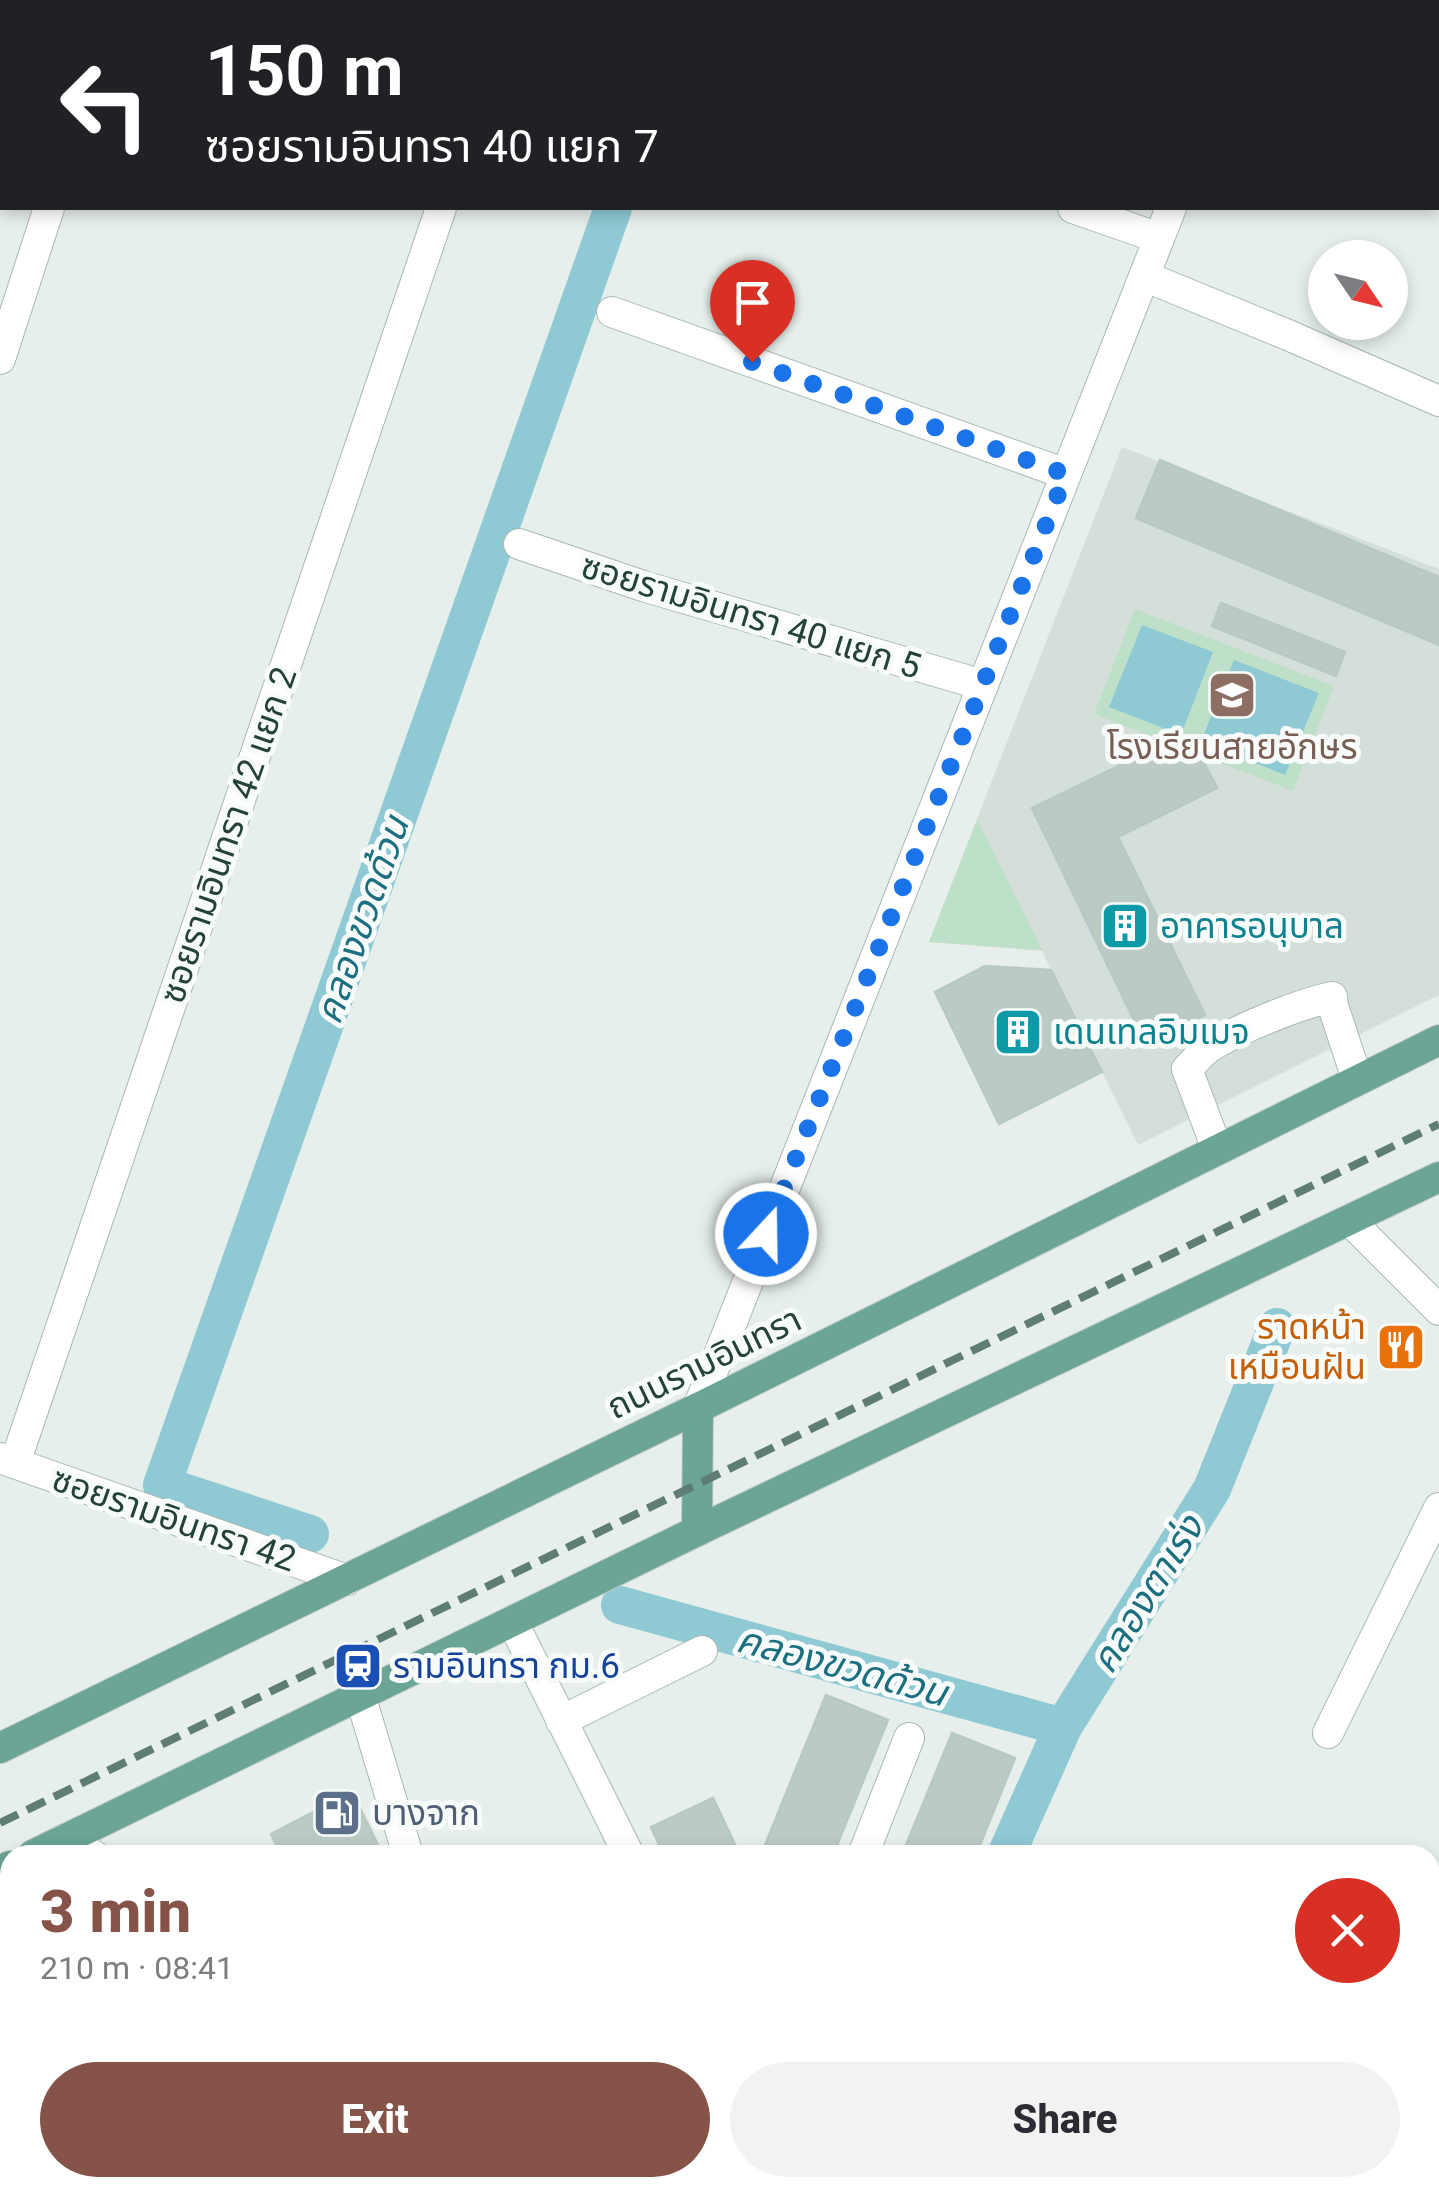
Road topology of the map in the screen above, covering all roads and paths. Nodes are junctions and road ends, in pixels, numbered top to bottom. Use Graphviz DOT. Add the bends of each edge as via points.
graph roads {
  1 [pos="48,210"];
  2 [pos="441,210"];
  3 [pos="1078,210"];
  4 [pos="1170,210"];
  5 [pos="1159,238"];
  6 [pos="1144,276"];
  7 [pos="612,312"];
  8 [pos="0,359"];
  9 [pos="1439,402"];
  10 [pos="1066,474"];
  11 [pos="519,544"];
  12 [pos="983,686"];
  13 [pos="1439,1040"];
  14 [pos="1357,1080"];
  15 [pos="1217,1149"];
  16 [pos="1439,1177"];
  17 [pos="1350,1221"];
  18 [pos="1439,1310"];
  19 [pos="698,1408"];
  20 [pos="8,1460"];
  21 [pos="1439,1508"];
  22 [pos="697,1531"];
  23 [pos="347,1580"];
  24 [pos="512,1621"];
  25 [pos="702,1652"];
  26 [pos="360,1696"];
  27 [pos="561,1722"];
  28 [pos="1328,1734"];
  29 [pos="909,1738"];
  30 [pos="0,1748"];
  31 [pos="64,1840"];
  32 [pos="54,1845"];
  33 [pos="74,1845"];
  34 [pos="405,1845"];
  35 [pos="625,1845"];
  36 [pos="867,1845"];
  1 -- 8 [label="street"];
  2 -- 20 [label="street, ซอยรามอินทรา 42 แยก 2"];
  3 -- 5 [label="street"];
  4 -- 5 [label="street"];
  5 -- 6 [label="street"];
  6 -- 9 [label="street"];
  6 -- 10 [label="street"];
  7 -- 10 [label="street"];
  10 -- 12 [label="street"];
  11 -- 12 [label="street, ซอยรามอินทรา 40 แยก 5"];
  12 -- 19 [label="street"];
  13 -- 14 [label="main road, ถนนรามอินทรา"];
  14 -- 15 [label="main road, ถนนรามอินทรา"];
  14 -- 15 [label="street" via="1332,997 1220,1042 1187,1069"];
  15 -- 19 [label="main road, ถนนรามอินทรา"];
  16 -- 17 [label="main road"];
  17 -- 18 [label="street"];
  17 -- 22 [label="main road"];
  19 -- 22 [label="main road"];
  19 -- 23 [label="main road, ถนนรามอินทรา"];
  20 -- 23 [label="street, ซอยรามอินทรา 42"];
  21 -- 28 [label="street"];
  22 -- 24 [label="main road"];
  23 -- 30 [label="main road, ถนนรามอินทรา"];
  24 -- 26 [label="main road"];
  24 -- 27 [label="street"];
  25 -- 27 [label="street"];
  26 -- 31 [label="main road"];
  26 -- 34 [label="street"];
  27 -- 35 [label="street"];
  29 -- 36 [label="street"];
  31 -- 32 [label="main road"];
  31 -- 33 [label="street"];
}
